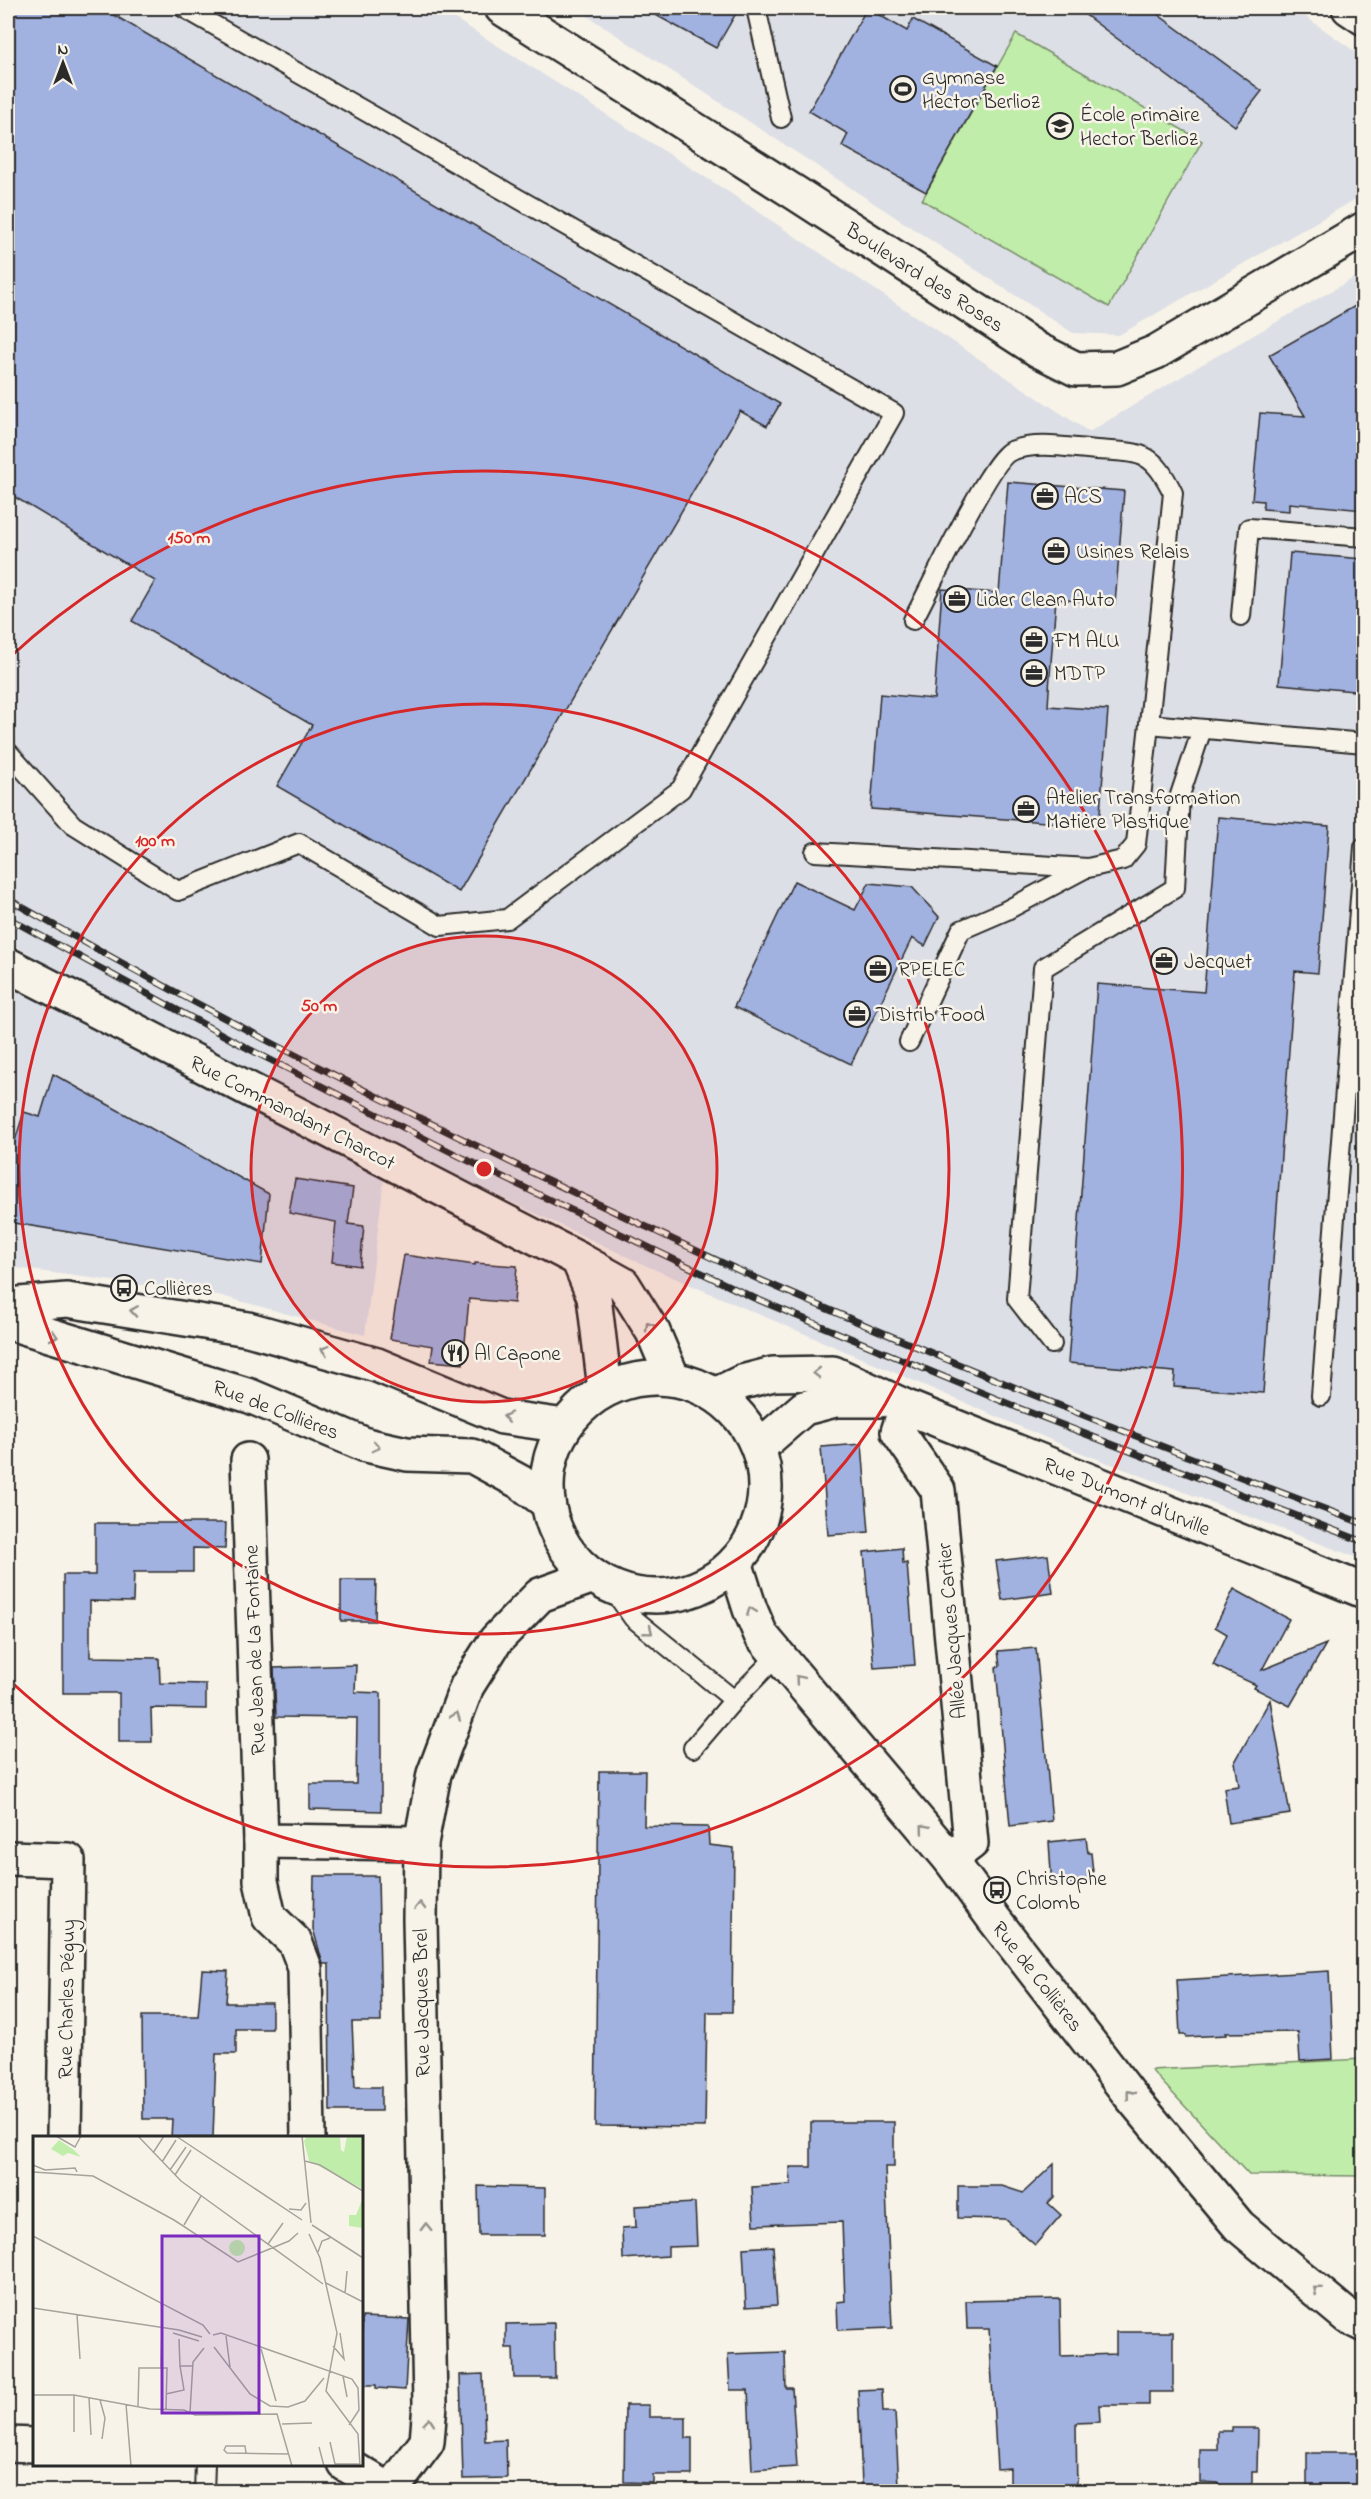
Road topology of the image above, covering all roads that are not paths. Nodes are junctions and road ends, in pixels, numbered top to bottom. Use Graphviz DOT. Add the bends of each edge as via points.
graph roads {
  1 [pos="184,8"];
  2 [pos="501,8"];
  3 [pos="756,8"];
  4 [pos="1349,8"];
  5 [pos="1364,18"];
  6 [pos="781,118"];
  7 [pos="1364,229"];
  8 [pos="1364,537"];
  9 [pos="1241,616"];
  10 [pos="913,620"];
  11 [pos="1149,724"];
  12 [pos="1202,729"];
  13 [pos="1364,743"];
  14 [pos="8,752"];
  15 [pos="1364,847"];
  16 [pos="815,852"];
  17 [pos="1088,868"];
  18 [pos="8,965"];
  19 [pos="909,1042"];
  20 [pos="578,1259"];
  21 [pos="8,1306"];
  22 [pos="1052,1344"];
  23 [pos="673,1379"];
  24 [pos="605,1389"];
  25 [pos="715,1395"];
  26 [pos="1321,1396"];
  27 [pos="898,1404"];
  28 [pos="565,1426"];
  29 [pos="758,1448"];
  30 [pos="248,1460"];
  31 [pos="548,1503"];
  32 [pos="735,1562"];
  33 [pos="602,1582"];
  34 [pos="1364,1591"];
  35 [pos="778,1655"];
  36 [pos="734,1700"];
  37 [pos="693,1749"];
  38 [pos="261,1841"];
  39 [pos="421,1843"];
  40 [pos="8,1858"];
  41 [pos="950,1859"];
  42 [pos="64,2136"];
  43 [pos="308,2136"];
  44 [pos="1364,2325"];
  45 [pos="8,2444"];
  46 [pos="33,2445"];
  47 [pos="205,2466"];
  48 [pos="348,2466"];
  49 [pos="392,2491"];
  50 [pos="204,2492"];
  1 -- 14 [label="lane" via="894,413 681,789 507,919 440,926 299,843 178,891 73,825"];
  2 -- 7 [label="street, Boulevard des Roses" via="1038,350 1076,369 1117,368 1156,352"];
  3 -- 6 [label="lane"];
  4 -- 5 [label="street"];
  8 -- 9 [label="lane" via="1249,528"];
  10 -- 11 [label="lane" via="989,474 1009,451 1038,446 1142,453 1161,469 1173,493"];
  11 -- 12 [label="lane"];
  11 -- 17 [label="lane" via="1136,844 1123,860"];
  12 -- 13 [label="lane"];
  12 -- 22 [label="lane" via="1180,795 1175,888 1043,968 1017,1299"];
  15 -- 26 [label="lane"];
  16 -- 17 [label="lane"];
  17 -- 19 [label="lane" via="961,930"];
  18 -- 20 [label="street, Rue Commandant Charcot"];
  23 -- 20 [label="street, Rue Commandant Charcot, one-way" via="653,1332 623,1284"];
  20 -- 24 [label="street" via="594,1297"];
  28 -- 21 [label="street, Rue de Collières, one-way" via="502,1417 377,1365 248,1329 67,1300"];
  21 -- 31 [label="street, Rue de Collières, one-way" via="20,1326 250,1396 366,1445 407,1454 472,1456 520,1482"];
  23 -- 24 [label="street" via="635,1380"];
  23 -- 25 [label="street"];
  24 -- 28 [label="street"];
  27 -- 25 [label="street, Rue Dumont d'Urville, one-way" via="833,1373 773,1374"];
  25 -- 29 [label="street" via="734,1410"];
  27 -- 29 [label="street, Rue Dumont d'Urville" via="835,1400 804,1408"];
  27 -- 34 [label="street, Rue Dumont d'Urville"];
  27 -- 41 [label="street, Allée Jacques Cartier" via="898,1432 938,1490 970,1843"];
  28 -- 31 [label="street" via="548,1469"];
  29 -- 32 [label="street" via="765,1492 761,1517 750,1543"];
  30 -- 38 [label="street, Rue Jean de La Fontaine"];
  31 -- 33 [label="street" via="561,1541 576,1561"];
  32 -- 33 [label="street" via="717,1577 686,1592 657,1596 633,1593"];
  35 -- 32 [label="street, Rue de Collières, one-way" via="761,1635"];
  33 -- 36 [label="lane, one-way" via="633,1618"];
  39 -- 33 [label="street, Rue Jacques Brel, one-way" via="434,1774 467,1686 496,1640 540,1595"];
  35 -- 36 [label="lane"];
  41 -- 35 [label="street, Rue de Collières, one-way"];
  36 -- 37 [label="lane"];
  38 -- 39 [label="street"];
  38 -- 43 [label="street, Rue Jean de La Fontaine" via="261,1881 269,1917 295,1942 305,1968"];
  49 -- 39 [label="street, Rue Jacques Brel, one-way" via="427,2442 430,2404"];
  40 -- 42 [label="street, Rue Charles Péguy" via="68,1860"];
  44 -- 41 [label="street, Rue de Collières, one-way" via="1348,2317 1239,2226 1129,2094"];
  45 -- 46 [label="street"];
  47 -- 50 [label="lane"];
  48 -- 49 [label="street"];
}
